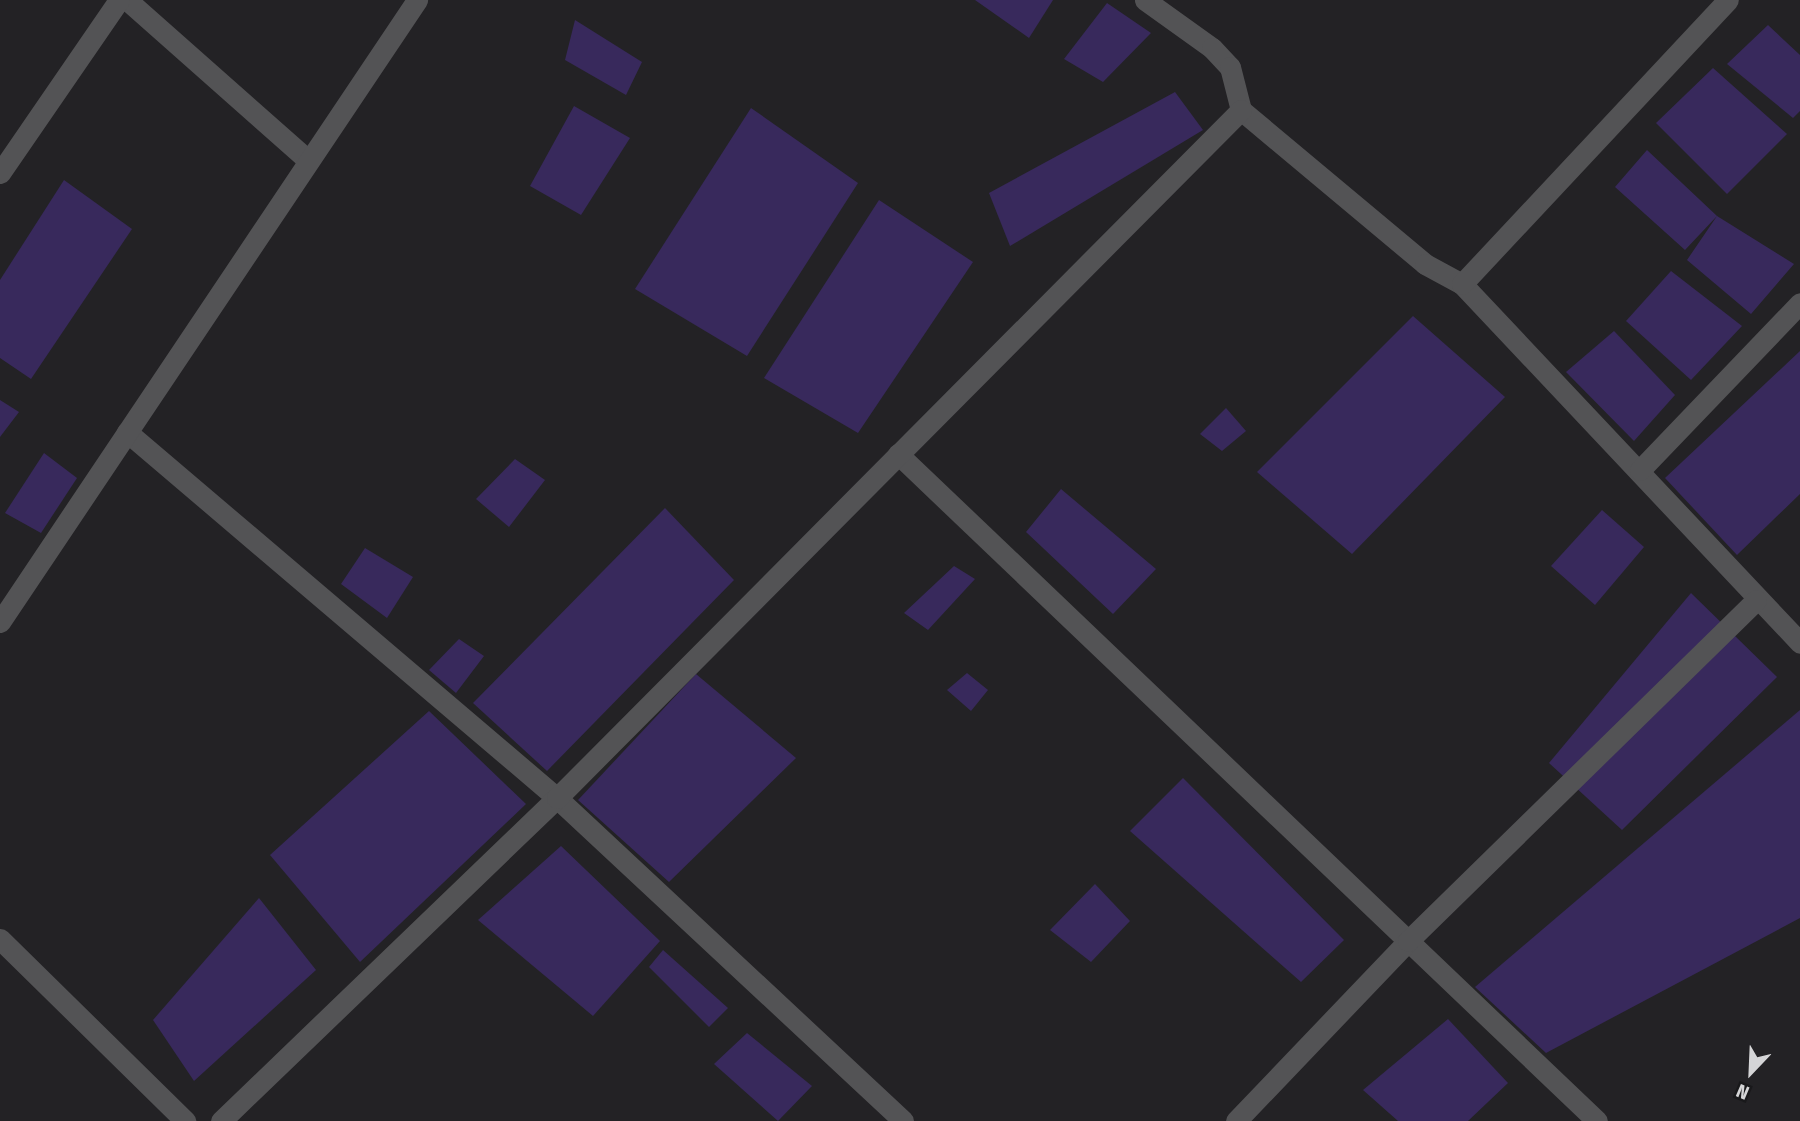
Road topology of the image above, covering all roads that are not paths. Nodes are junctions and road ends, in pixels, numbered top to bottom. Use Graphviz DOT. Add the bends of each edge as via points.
graph roads {
  1 [pos="120,0"];
  2 [pos="127,0"];
  3 [pos="417,0"];
  4 [pos="1145,0"];
  5 [pos="1728,0"];
  6 [pos="1241,110"];
  7 [pos="308,160"];
  8 [pos="0,173"];
  9 [pos="1462,284"];
  10 [pos="1800,303"];
  11 [pos="127,432"];
  12 [pos="898,454"];
  13 [pos="1640,470"];
  14 [pos="1756,600"];
  15 [pos="0,622"];
  16 [pos="1800,643"];
  17 [pos="557,798"];
  18 [pos="0,939"];
  19 [pos="1408,941"];
  20 [pos="185,1121"];
  21 [pos="221,1121"];
  22 [pos="903,1121"];
  23 [pos="1236,1121"];
  24 [pos="1597,1121"];
  1 -- 8 [label="street"];
  2 -- 7 [label="street"];
  3 -- 7 [label="street"];
  4 -- 6 [label="street" via="1212,48 1230,67"];
  5 -- 9 [label="street"];
  6 -- 9 [label="street" via="1426,264"];
  6 -- 12 [label="street"];
  7 -- 11 [label="street"];
  9 -- 13 [label="street"];
  10 -- 13 [label="street"];
  11 -- 15 [label="street"];
  11 -- 17 [label="street"];
  12 -- 17 [label="street"];
  12 -- 19 [label="street"];
  13 -- 14 [label="street"];
  14 -- 16 [label="street"];
  14 -- 19 [label="street"];
  17 -- 21 [label="street"];
  17 -- 22 [label="street"];
  18 -- 20 [label="street"];
  19 -- 23 [label="street"];
  19 -- 24 [label="street"];
}
